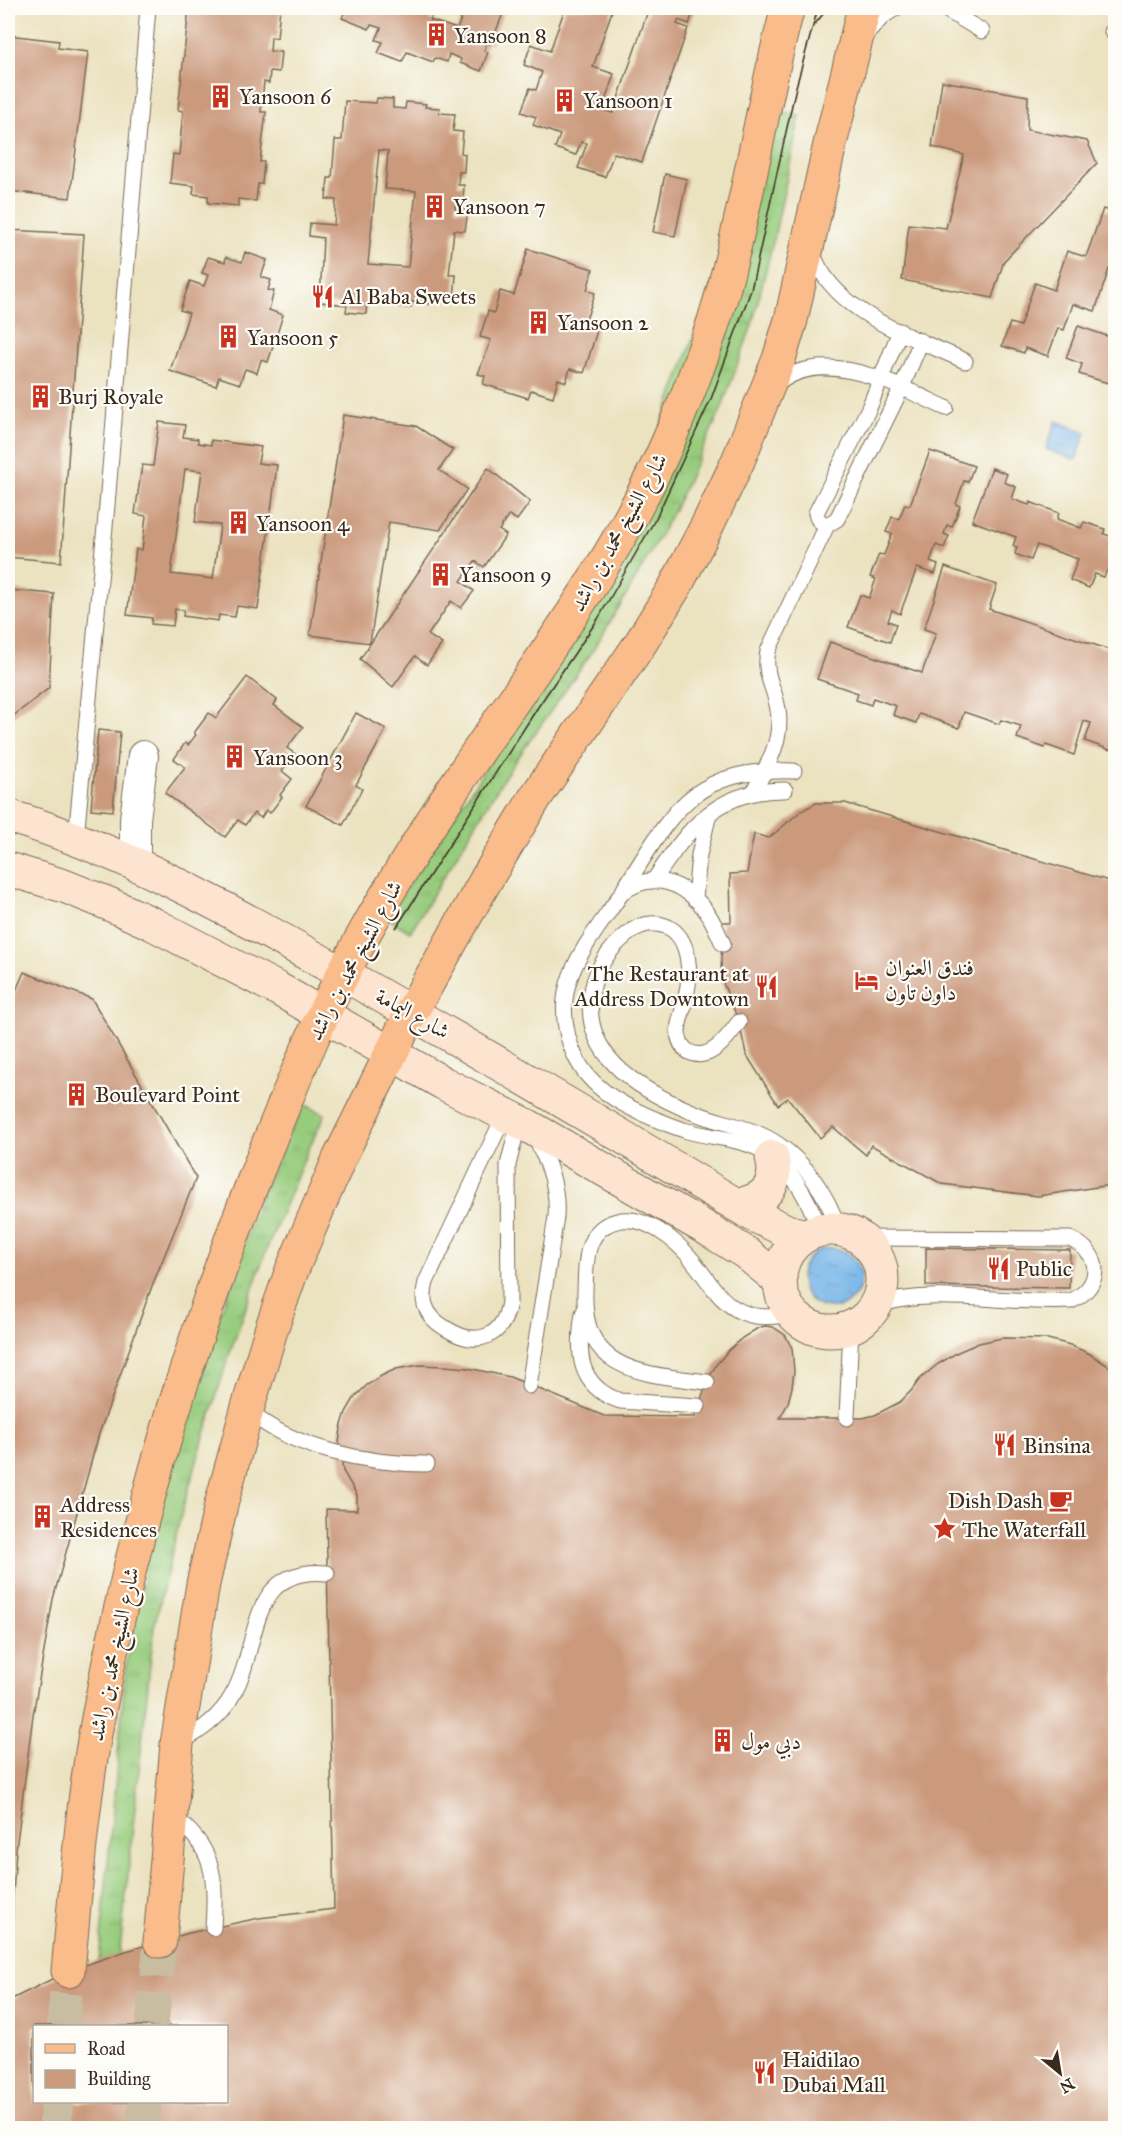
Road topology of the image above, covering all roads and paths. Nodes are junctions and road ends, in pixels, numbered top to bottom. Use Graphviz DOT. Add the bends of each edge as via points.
graph roads {
  1 [pos="148,8"];
  2 [pos="864,8"];
  3 [pos="896,8"];
  4 [pos="944,8"];
  5 [pos="780,18"];
  6 [pos="982,31"];
  7 [pos="853,49"];
  8 [pos="809,241"];
  9 [pos="900,331"];
  10 [pos="921,340"];
  11 [pos="965,362"];
  12 [pos="881,380"];
  13 [pos="902,387"];
  14 [pos="765,397"];
  15 [pos="946,408"];
  16 [pos="827,525"];
  17 [pos="136,755"];
  18 [pos="765,770"];
  19 [pos="794,771"];
  20 [pos="785,790"];
  21 [pos="753,793"];
  22 [pos="710,812"];
  23 [pos="8,816"];
  24 [pos="75,838"];
  25 [pos="121,857"];
  26 [pos="8,869"];
  27 [pos="654,880"];
  28 [pos="621,894"];
  29 [pos="695,899"];
  30 [pos="723,944"];
  31 [pos="344,974"];
  32 [pos="411,1013"];
  33 [pos="324,1014"];
  34 [pos="739,1022"];
  35 [pos="390,1053"];
  36 [pos="518,1121"];
  37 [pos="772,1156"];
  38 [pos="737,1205"];
  39 [pos="831,1233"];
  40 [pos="780,1281"];
  41 [pos="585,1302"];
  42 [pos="875,1306"];
  43 [pos="793,1314"];
  44 [pos="851,1327"];
  45 [pos="707,1382"];
  46 [pos="529,1386"];
  47 [pos="698,1406"];
  48 [pos="247,1410"];
  49 [pos="847,1418"];
  50 [pos="427,1464"];
  51 [pos="327,1573"];
  52 [pos="177,1744"];
  53 [pos="170,1815"];
  54 [pos="213,1928"];
  55 [pos="160,1941"];
  56 [pos="68,1971"];
  1 -- 24 [label="lane"];
  2 -- 7 [label="main road"];
  3 -- 7 [label="lane" via="883,16"];
  4 -- 6 [label="lane"];
  5 -- 31 [label="main road, شارع الشيخ محمد بن راشد" via="724,290 681,410 643,497 568,621 423,835"];
  7 -- 8 [label="main road"];
  8 -- 9 [label="lane" via="824,277 836,292 867,315"];
  8 -- 14 [label="main road" via="791,320"];
  9 -- 10 [label="lane"];
  9 -- 12 [label="lane"];
  10 -- 11 [label="lane"];
  10 -- 13 [label="lane"];
  12 -- 13 [label="lane"];
  12 -- 14 [label="lane" via="845,369 809,369 777,384"];
  12 -- 16 [label="lane" via="816,513 817,519"];
  13 -- 15 [label="lane"];
  13 -- 16 [label="lane" via="837,519"];
  14 -- 32 [label="main road" via="676,585 536,798"];
  16 -- 18 [label="lane" via="768,651 766,673 779,726 773,757"];
  17 -- 25 [label="street" via="135,819"];
  18 -- 19 [label="lane"];
  18 -- 21 [label="lane"];
  18 -- 28 [label="lane" via="721,780 682,804 662,828"];
  20 -- 21 [label="lane"];
  21 -- 22 [label="lane"];
  22 -- 27 [label="lane" via="683,840"];
  22 -- 29 [label="lane" via="699,855"];
  23 -- 24 [label="street, شارع اليمامة"];
  24 -- 25 [label="street, شارع اليمامة"];
  25 -- 31 [label="street, شارع اليمامة"];
  26 -- 33 [label="street, شارع اليمامة" via="64,886 153,924"];
  27 -- 28 [label="lane" via="630,886"];
  27 -- 29 [label="lane" via="669,883"];
  28 -- 37 [label="lane" via="570,977 564,1017 575,1056 592,1080 616,1099 669,1125 741,1142"];
  29 -- 30 [label="lane"];
  31 -- 32 [label="street, شارع اليمامة"];
  31 -- 33 [label="main road, شارع الشيخ محمد بن راشد"];
  32 -- 35 [label="main road"];
  32 -- 38 [label="street, شارع اليمامة"];
  33 -- 35 [label="street, شارع اليمامة"];
  33 -- 56 [label="main road, شارع الشيخ محمد بن راشد" via="296,1072 212,1292 171,1414 143,1516 97,1721 81,1825"];
  34 -- 39 [label="lane" via="722,1043 706,1053 698,1055 683,1047 678,1032 687,995 686,953 674,930 662,924 635,929 616,944 600,965 591,998 591,1015 602,1048 623,1074 696,1114 743,1126 781,1146 823,1192"];
  35 -- 36 [label="street, شارع اليمامة"];
  35 -- 48 [label="main road" via="310,1226 272,1327"];
  36 -- 36 [label="lane" via="423,1293 429,1314 436,1322 466,1338 486,1337 503,1323 507,1313 507,1165"];
  36 -- 40 [label="street, شارع اليمامة" via="728,1242"];
  36 -- 46 [label="lane" via="549,1165 557,1200"];
  37 -- 38 [label="street" via="774,1179 768,1190 760,1198"];
  37 -- 39 [label="lane"];
  38 -- 39 [label="street, شارع اليمامة" via="770,1224"];
  39 -- 40 [label="street" via="792,1247 783,1263"];
  39 -- 42 [label="street" via="874,1251 881,1269 882,1288"];
  39 -- 42 [label="lane" via="1070,1239 1089,1251 1094,1262 1091,1286 1071,1301 920,1297"];
  40 -- 43 [label="street" via="783,1299"];
  41 -- 43 [label="lane" via="590,1242 598,1230 624,1219 652,1227 679,1246 734,1309 766,1318"];
  41 -- 45 [label="lane" via="592,1336 615,1361 647,1374"];
  41 -- 47 [label="lane" via="579,1339 581,1359 590,1382 598,1390 620,1401"];
  42 -- 44 [label="street"];
  43 -- 44 [label="street" via="820,1330"];
  44 -- 49 [label="lane"];
  48 -- 50 [label="lane" via="285,1436 340,1453 383,1462"];
  48 -- 52 [label="main road" via="204,1584"];
  51 -- 52 [label="lane" via="291,1578 270,1593 258,1616 233,1695 218,1716"];
  52 -- 53 [label="main road"];
  53 -- 54 [label="lane" via="194,1835 209,1862 215,1892"];
  53 -- 55 [label="main road"];
}
